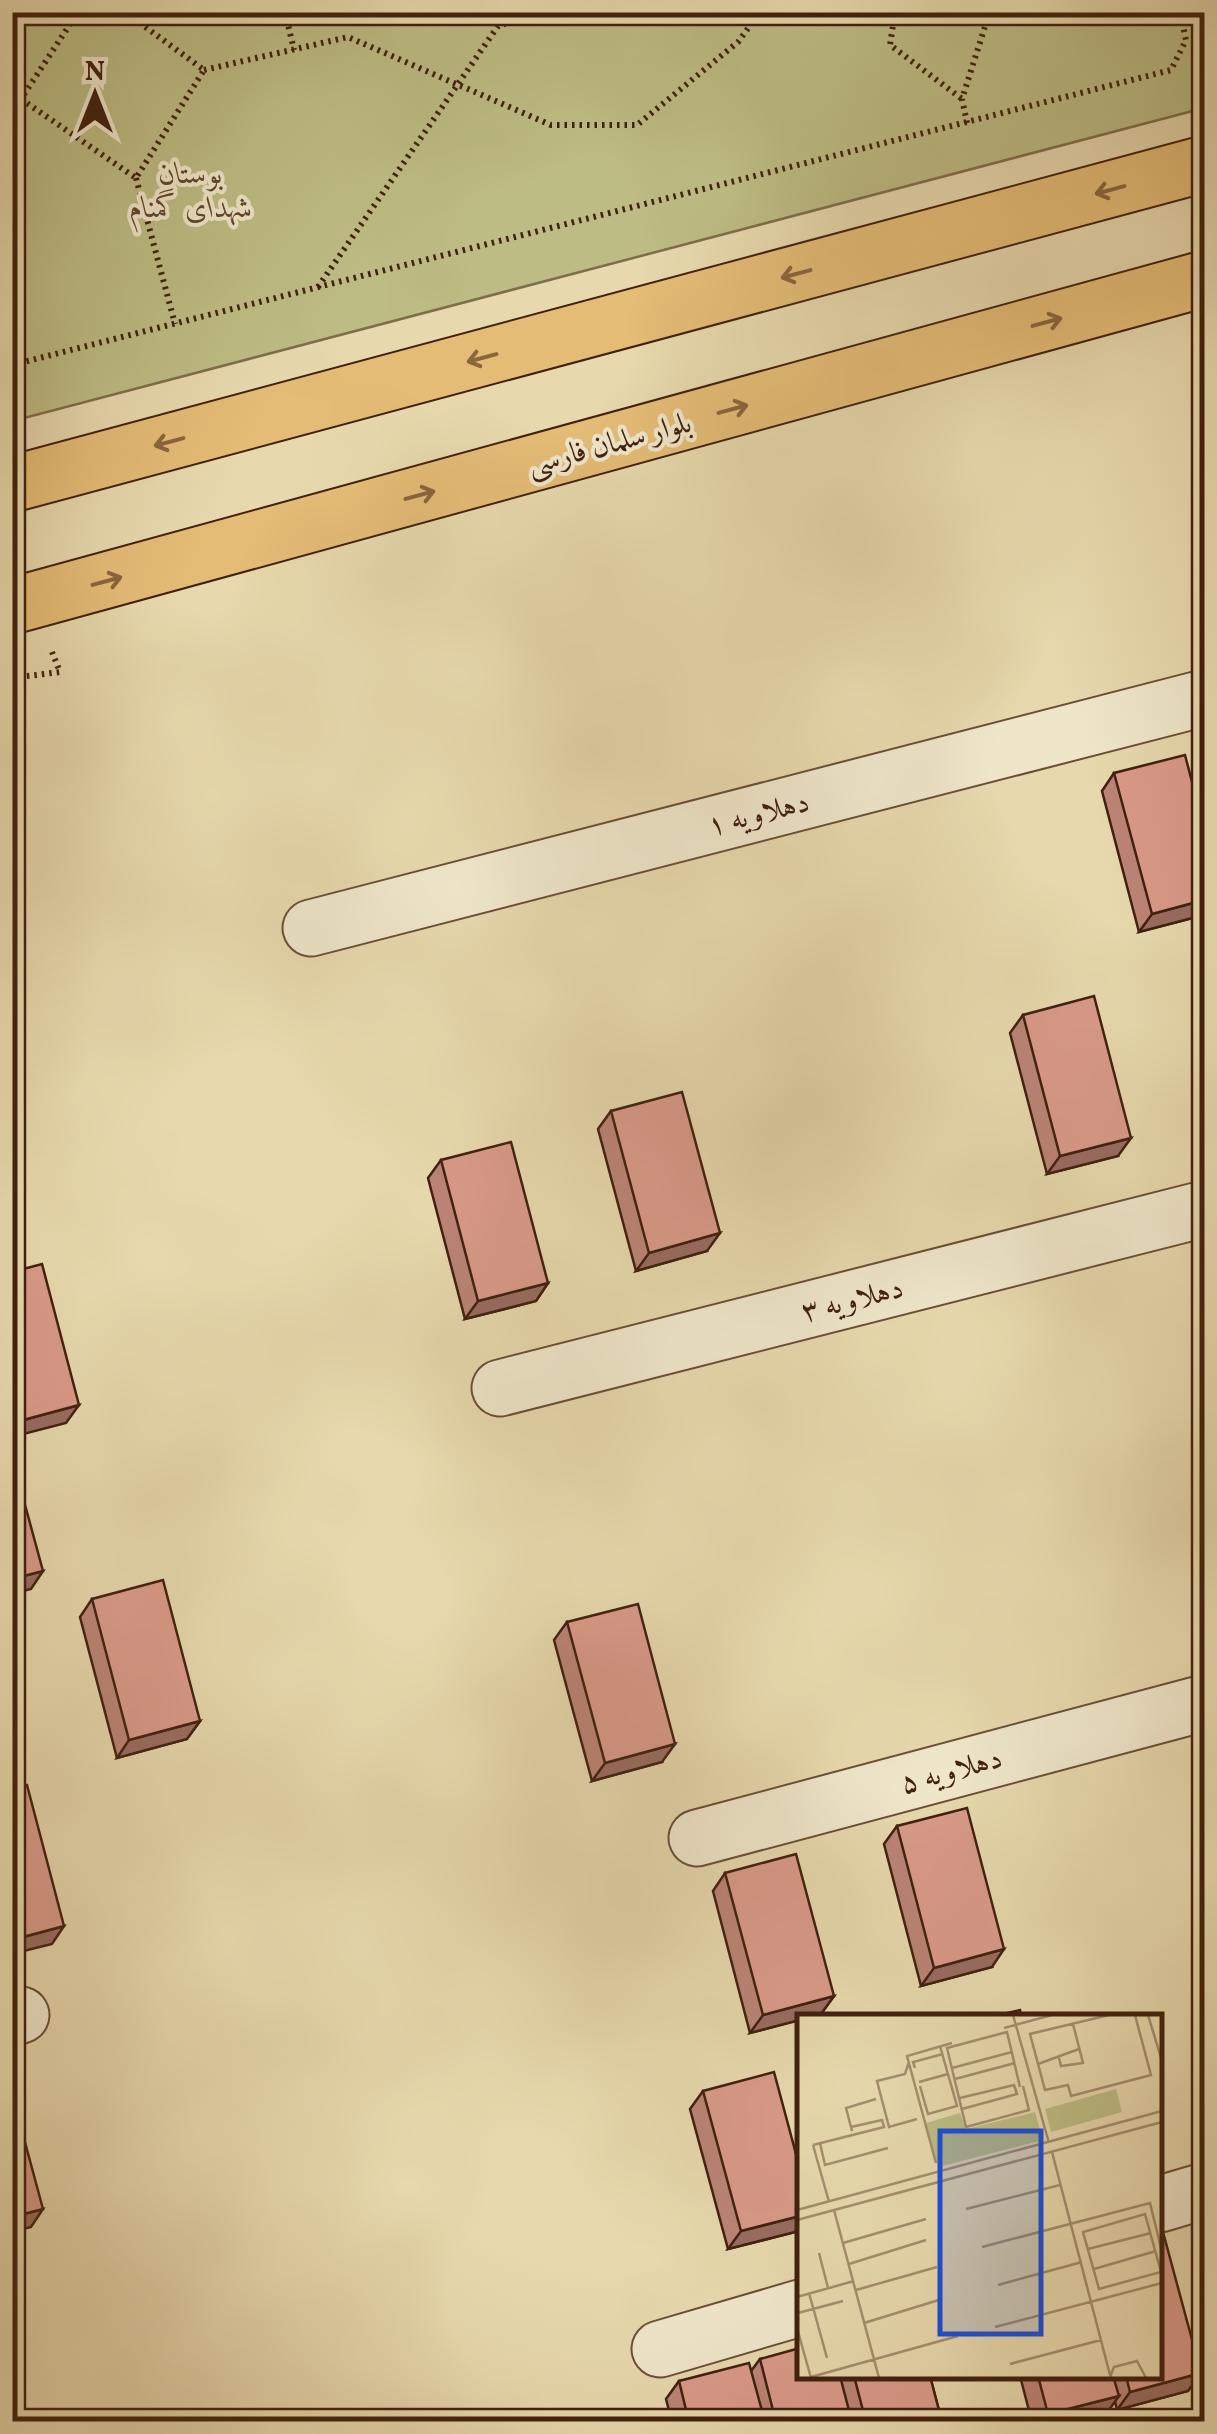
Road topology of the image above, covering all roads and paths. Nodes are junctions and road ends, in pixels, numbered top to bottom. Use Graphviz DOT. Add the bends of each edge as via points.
graph roads {
  1 [pos="78,12"];
  2 [pos="125,12"];
  3 [pos="285,12"];
  4 [pos="543,12"];
  5 [pos="760,12"];
  6 [pos="895,12"];
  7 [pos="987,12"];
  8 [pos="1180,12"];
  9 [pos="294,50"];
  10 [pos="204,70"];
  11 [pos="458,85"];
  12 [pos="962,99"];
  13 [pos="17,100"];
  14 [pos="967,122"];
  15 [pos="1204,164"];
  16 [pos="136,178"];
  17 [pos="1204,279"];
  18 [pos="318,288"];
  19 [pos="176,324"];
  20 [pos="12,366"];
  21 [pos="12,484"];
  22 [pos="12,606"];
  23 [pos="60,672"];
  24 [pos="12,678"];
  25 [pos="1204,698"];
  26 [pos="311,928"];
  27 [pos="1204,1209"];
  28 [pos="500,1388"];
  29 [pos="1204,1702"];
  30 [pos="696,1838"];
  31 [pos="1204,2191"];
  32 [pos="1162,2203"];
  33 [pos="797,2309"];
  34 [pos="660,2349"];
  1 -- 13 [label="path"];
  2 -- 10 [label="path"];
  3 -- 9 [label="path"];
  4 -- 11 [label="path" via="498,26"];
  5 -- 11 [label="path" via="738,42 637,126 551,126"];
  6 -- 12 [label="path" via="890,45"];
  7 -- 12 [label="path"];
  8 -- 14 [label="path" via="1186,40 1171,70"];
  9 -- 10 [label="path"];
  9 -- 11 [label="path" via="348,37"];
  10 -- 16 [label="path"];
  11 -- 18 [label="path"];
  12 -- 14 [label="path"];
  13 -- 16 [label="path"];
  14 -- 18 [label="path"];
  15 -- 21 [label="main road, one-way"];
  16 -- 19 [label="path"];
  22 -- 17 [label="main road, بلوار سلمان فارسی, one-way"];
  18 -- 19 [label="path"];
  19 -- 20 [label="path"];
  23 -- 24 [label="path"];
  25 -- 26 [label="street, دهلاویه ۱"];
  27 -- 28 [label="street, دهلاویه ۳"];
  29 -- 30 [label="street, دهلاویه ۵"];
  31 -- 32 [label="street"];
  33 -- 34 [label="street"];
}
